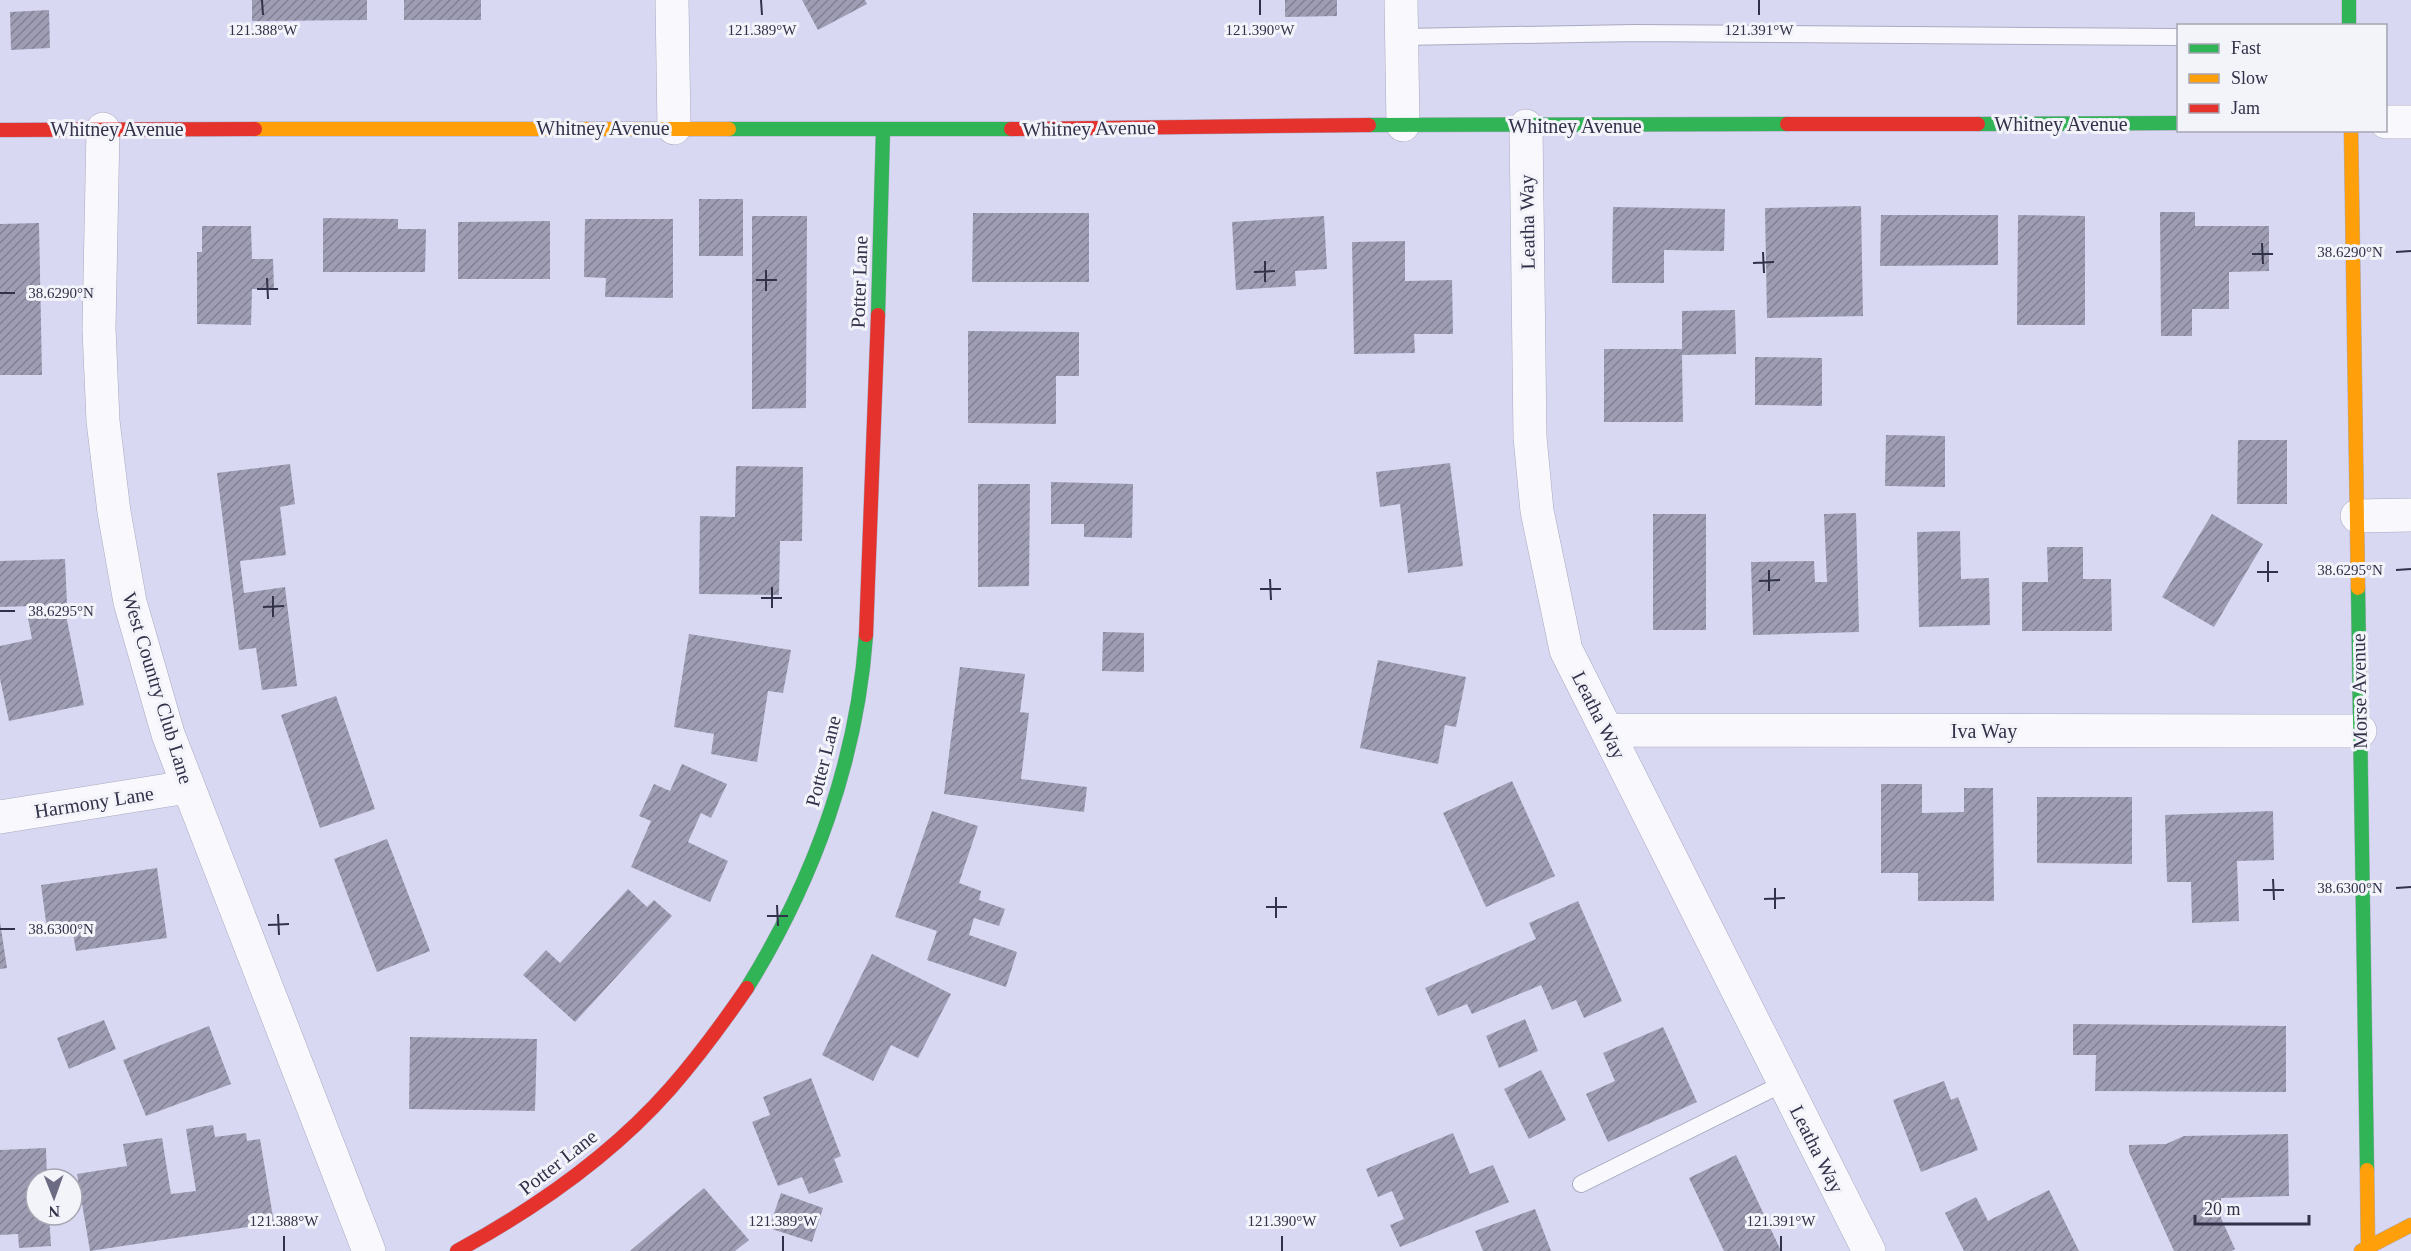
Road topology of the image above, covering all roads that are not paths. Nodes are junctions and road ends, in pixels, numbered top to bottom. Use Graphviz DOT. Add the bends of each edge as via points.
graph roads {
  1 [pos="672,0"];
  2 [pos="1401,0"];
  3 [pos="2349,0"];
  4 [pos="2349,24"];
  5 [pos="2177,37"];
  6 [pos="1402,38"];
  7 [pos="2387,122"];
  8 [pos="2411,122"];
  9 [pos="2177,123"];
  10 [pos="1403,125"];
  11 [pos="1526,126"];
  12 [pos="674,128"];
  13 [pos="103,129"];
  14 [pos="0,130"];
  15 [pos="883,130"];
  16 [pos="2351,132"];
  17 [pos="2411,515"];
  18 [pos="2357,516"];
  19 [pos="1607,730"];
  20 [pos="2360,731"];
  21 [pos="187,788"];
  22 [pos="0,817"];
  23 [pos="1784,1083"];
  24 [pos="1581,1184"];
  25 [pos="2411,1226"];
  26 [pos="2366,1250"];
  27 [pos="369,1251"];
  28 [pos="457,1251"];
  29 [pos="1869,1251"];
  1 -- 12 [label="street"];
  2 -- 6 [label="street"];
  3 -- 4 [label="street"];
  5 -- 6 [label="lane" via="1634,33"];
  6 -- 10 [label="street"];
  7 -- 8 [label="street"];
  9 -- 11 [label="street, Whitney Avenue"];
  10 -- 11 [label="street, Whitney Avenue"];
  10 -- 15 [label="street, Whitney Avenue"];
  11 -- 19 [label="street, Leatha Way" via="1530,437 1537,512 1566,650"];
  12 -- 13 [label="street, Whitney Avenue"];
  12 -- 15 [label="street, Whitney Avenue"];
  13 -- 14 [label="street, Whitney Avenue"];
  13 -- 21 [label="street, West Country Club Lane" via="99,329 103,421 114,512 130,602"];
  15 -- 28 [label="street, Potter Lane" via="864,665 851,743 811,869 776,941 735,1008 686,1071 631,1128 571,1179 506,1225"];
  16 -- 18 [label="street, Morse Avenue"];
  17 -- 18 [label="street"];
  18 -- 20 [label="street, Morse Avenue"];
  19 -- 20 [label="street, Iva Way"];
  19 -- 23 [label="street, Leatha Way"];
  20 -- 26 [label="street, Morse Avenue"];
  21 -- 22 [label="street, Harmony Lane"];
  21 -- 27 [label="street, West Country Club Lane"];
  23 -- 24 [label="lane"];
  23 -- 29 [label="street, Leatha Way"];
  25 -- 26 [label="street"];
}
